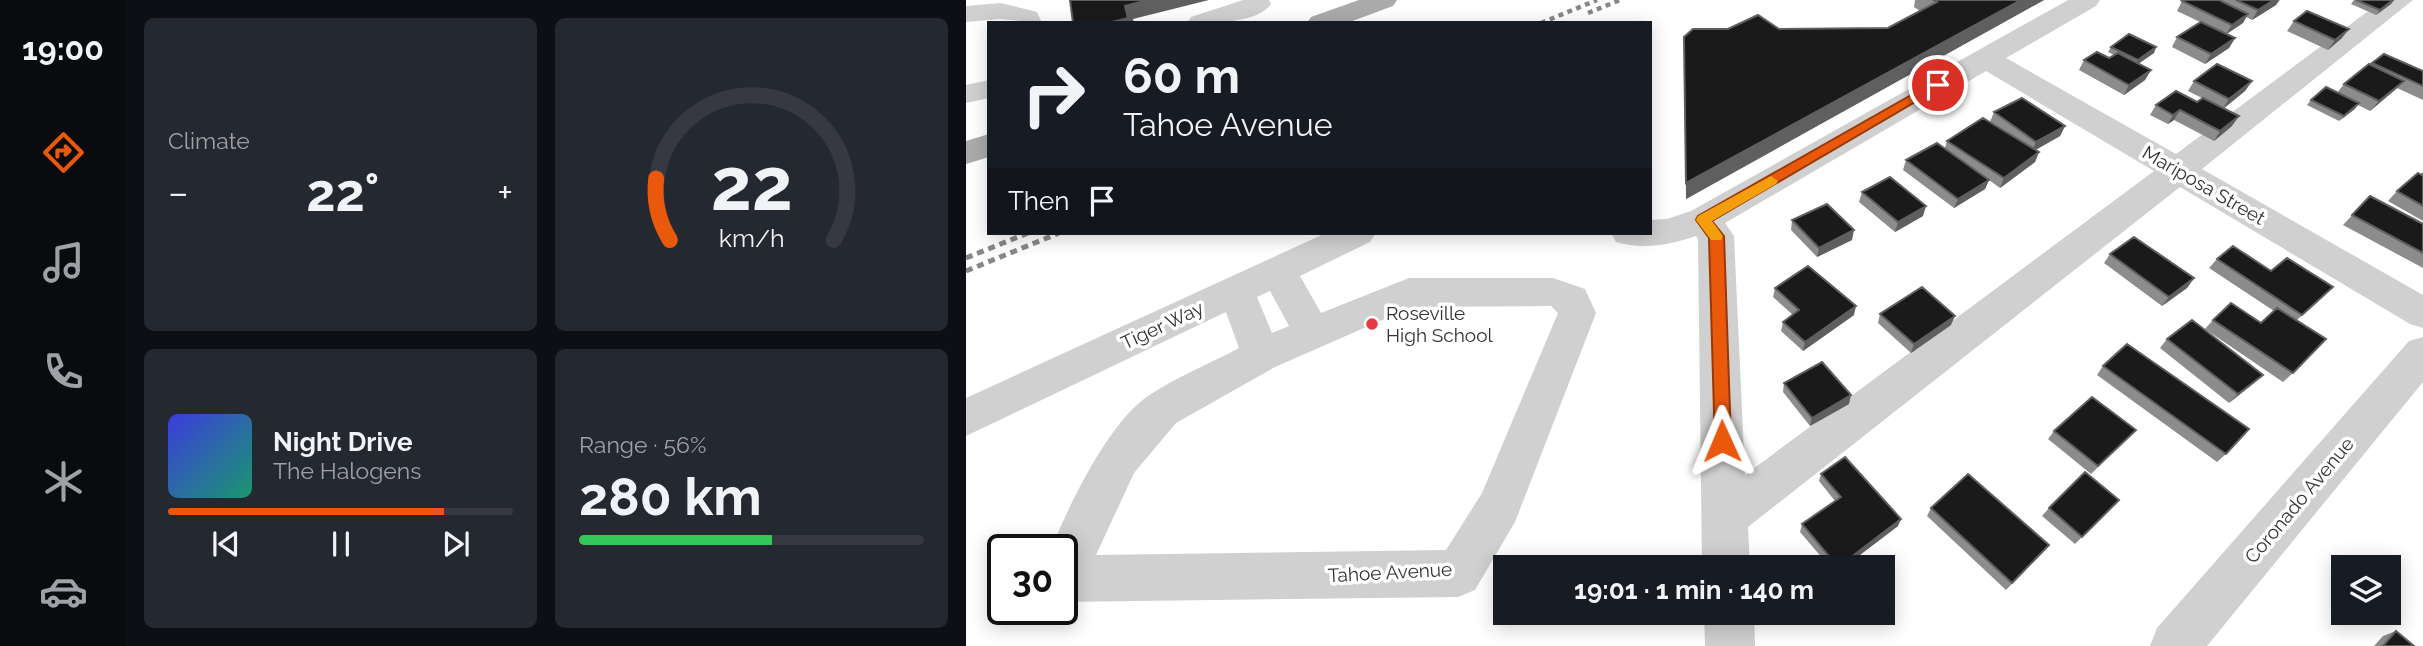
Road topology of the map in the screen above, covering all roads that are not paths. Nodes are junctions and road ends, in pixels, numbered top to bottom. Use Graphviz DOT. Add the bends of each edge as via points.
graph roads {
  1 [pos="1384,0"];
  2 [pos="2087,0"];
  3 [pos="2400,0"];
  4 [pos="1262,9"];
  5 [pos="966,14"];
  6 [pos="1028,21"];
  7 [pos="1209,21"];
  8 [pos="1326,21"];
  9 [pos="1985,58"];
  10 [pos="987,146"];
  11 [pos="966,153"];
  12 [pos="2177,170"];
  13 [pos="1703,220"];
  14 [pos="1652,232"];
  15 [pos="1354,235"];
  16 [pos="1278,270"];
  17 [pos="1236,290"];
  18 [pos="2423,313"];
  19 [pos="1312,334"];
  20 [pos="2423,353"];
  21 [pos="1261,355"];
  22 [pos="966,418"];
  23 [pos="1724,518"];
  24 [pos="1726,555"];
  25 [pos="1729,625"];
  26 [pos="1730,646"];
  27 [pos="2175,646"];
  1 -- 8 [label="main road"];
  2 -- 9 [label="street"];
  3 -- 12 [label="street"];
  4 -- 7 [label="street"];
  5 -- 6 [label="street" via="1002,11"];
  9 -- 12 [label="street, Mariposa Street"];
  9 -- 13 [label="street"];
  10 -- 11 [label="main road"];
  12 -- 18 [label="street, Mariposa Street"];
  12 -- 23 [label="street"];
  13 -- 14 [label="street"];
  13 -- 23 [label="street" via="1716,236"];
  15 -- 16 [label="street, Tiger Way"];
  16 -- 17 [label="street, Tiger Way"];
  16 -- 19 [label="street"];
  17 -- 21 [label="street"];
  17 -- 22 [label="street, Tiger Way"];
  19 -- 21 [label="street, Tahoe Avenue"];
  19 -- 21 [label="street, Tahoe Avenue" via="1409,293 1553,292 1572,299 1577,313 1499,507 1458,573 1064,579 1081,533 1119,459 1161,410"];
  20 -- 27 [label="street, Coronado Avenue"];
  23 -- 24 [label="street"];
  25 -- 26 [label="street"];
}
